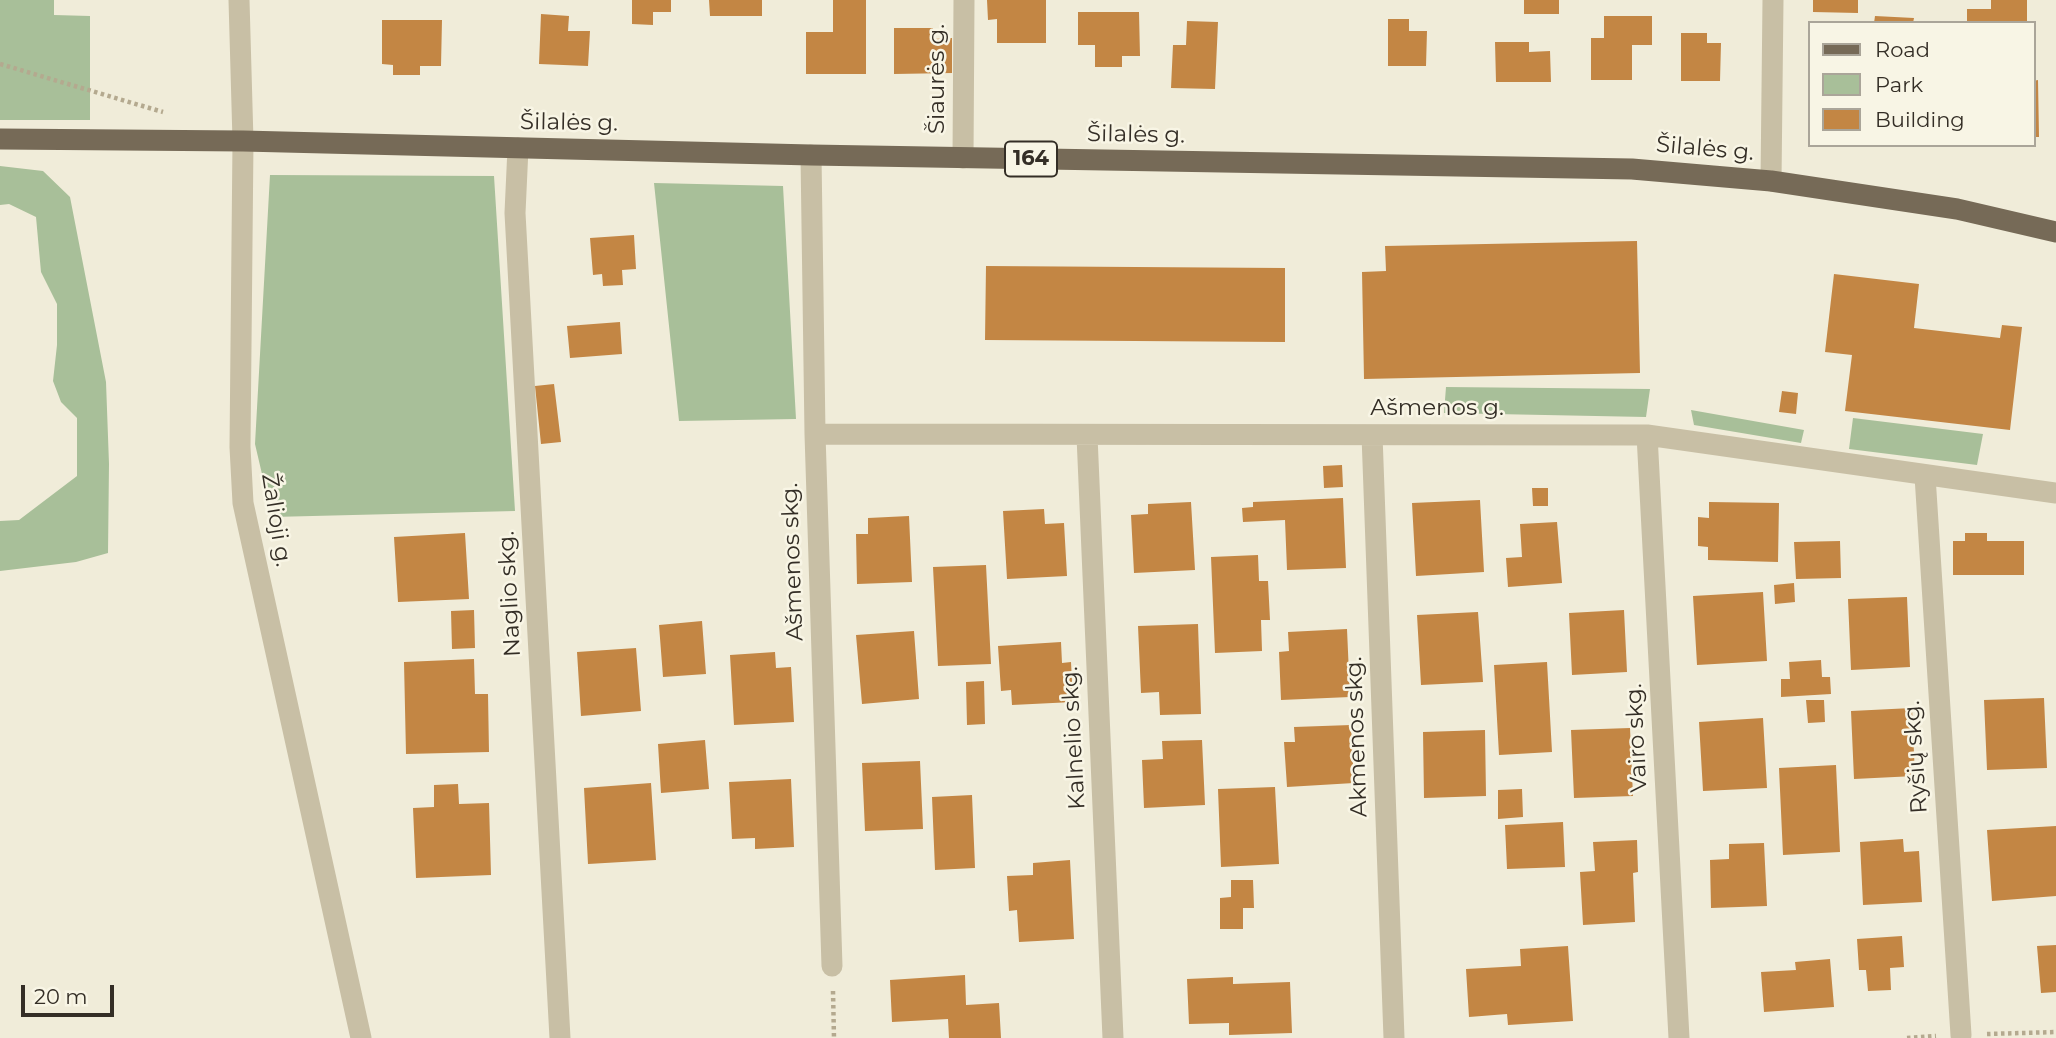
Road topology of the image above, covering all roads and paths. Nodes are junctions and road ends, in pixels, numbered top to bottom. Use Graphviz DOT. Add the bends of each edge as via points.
graph roads {
  1 [pos="239,0"];
  2 [pos="964,0"];
  3 [pos="1773,0"];
  4 [pos="0,64"];
  5 [pos="166,114"];
  6 [pos="0,139"];
  7 [pos="243,141"];
  8 [pos="519,148"];
  9 [pos="811,155"];
  10 [pos="963,158"];
  11 [pos="1771,181"];
  12 [pos="2056,232"];
  13 [pos="815,434"];
  14 [pos="1372,435"];
  15 [pos="1647,435"];
  16 [pos="1087,436"];
  17 [pos="1925,476"];
  18 [pos="2056,493"];
  19 [pos="832,966"];
  20 [pos="1961,1035"];
  21 [pos="361,1038"];
  22 [pos="560,1038"];
  23 [pos="834,1038"];
  24 [pos="1113,1038"];
  25 [pos="1394,1038"];
  26 [pos="1679,1038"];
  1 -- 7 [label="street, Žalioji g."];
  2 -- 10 [label="street, Šiaurės g."];
  3 -- 11 [label="street"];
  4 -- 5 [label="path"];
  6 -- 7 [label="main road, Šilalės g. / 164"];
  7 -- 8 [label="main road, Šilalės g. / 164"];
  7 -- 21 [label="street, Žalioji g." via="243,503"];
  8 -- 9 [label="main road, Šilalės g. / 164"];
  8 -- 22 [label="street, Naglio skg." via="515,213"];
  9 -- 10 [label="main road, Šilalės g. / 164"];
  9 -- 13 [label="street, Ašmenos skg."];
  10 -- 11 [label="main road, Šilalės g. / 164" via="1632,169"];
  11 -- 12 [label="main road, Šilalės g. / 164" via="1957,209"];
  13 -- 16 [label="street, Ašmenos g."];
  13 -- 19 [label="street, Ašmenos skg."];
  14 -- 15 [label="street, Ašmenos g."];
  14 -- 16 [label="street, Ašmenos g."];
  14 -- 25 [label="street, Akmenos skg."];
  15 -- 17 [label="street, Ašmenos g."];
  15 -- 26 [label="street, Vairo skg."];
  16 -- 24 [label="street, Kalnelio skg."];
  17 -- 18 [label="street, Ašmenos g."];
  17 -- 20 [label="street, Ryšių skg."];
  19 -- 23 [label="path"];
}
